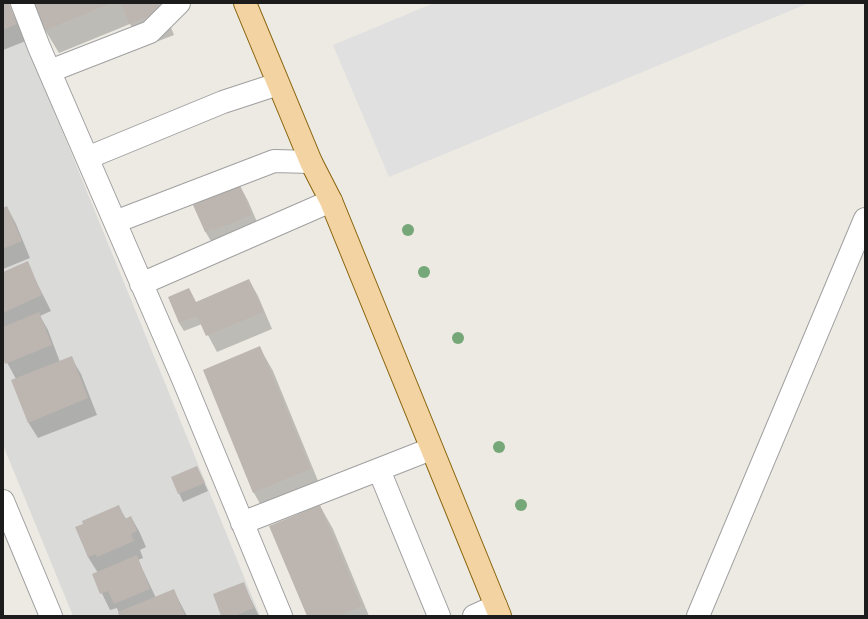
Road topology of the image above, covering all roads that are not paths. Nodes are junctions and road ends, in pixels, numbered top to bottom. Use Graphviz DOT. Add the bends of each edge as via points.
graph roads {
  1 [pos="22,3"];
  2 [pos="179,3"];
  3 [pos="244,3"];
  4 [pos="50,71"];
  5 [pos="278,84"];
  6 [pos="87,158"];
  7 [pos="311,162"];
  8 [pos="330,201"];
  9 [pos="865,219"];
  10 [pos="115,222"];
  11 [pos="141,284"];
  12 [pos="431,449"];
  13 [pos="379,470"];
  14 [pos="3,500"];
  15 [pos="242,523"];
  16 [pos="498,611"];
  17 [pos="51,616"];
  18 [pos="281,616"];
  19 [pos="439,616"];
  20 [pos="474,616"];
  21 [pos="698,616"];
  1 -- 4 [label="street"];
  2 -- 4 [label="street" via="150,32"];
  3 -- 5 [label="main road"];
  4 -- 6 [label="street"];
  5 -- 6 [label="street" via="223,102"];
  5 -- 7 [label="main road"];
  6 -- 10 [label="street"];
  7 -- 8 [label="main road"];
  7 -- 10 [label="street" via="274,161"];
  8 -- 11 [label="street"];
  8 -- 12 [label="main road"];
  9 -- 21 [label="street"];
  10 -- 11 [label="street"];
  11 -- 15 [label="street"];
  12 -- 13 [label="street"];
  12 -- 16 [label="main road"];
  13 -- 15 [label="street"];
  13 -- 19 [label="street"];
  14 -- 17 [label="street"];
  15 -- 18 [label="street"];
  16 -- 20 [label="street"];
}
